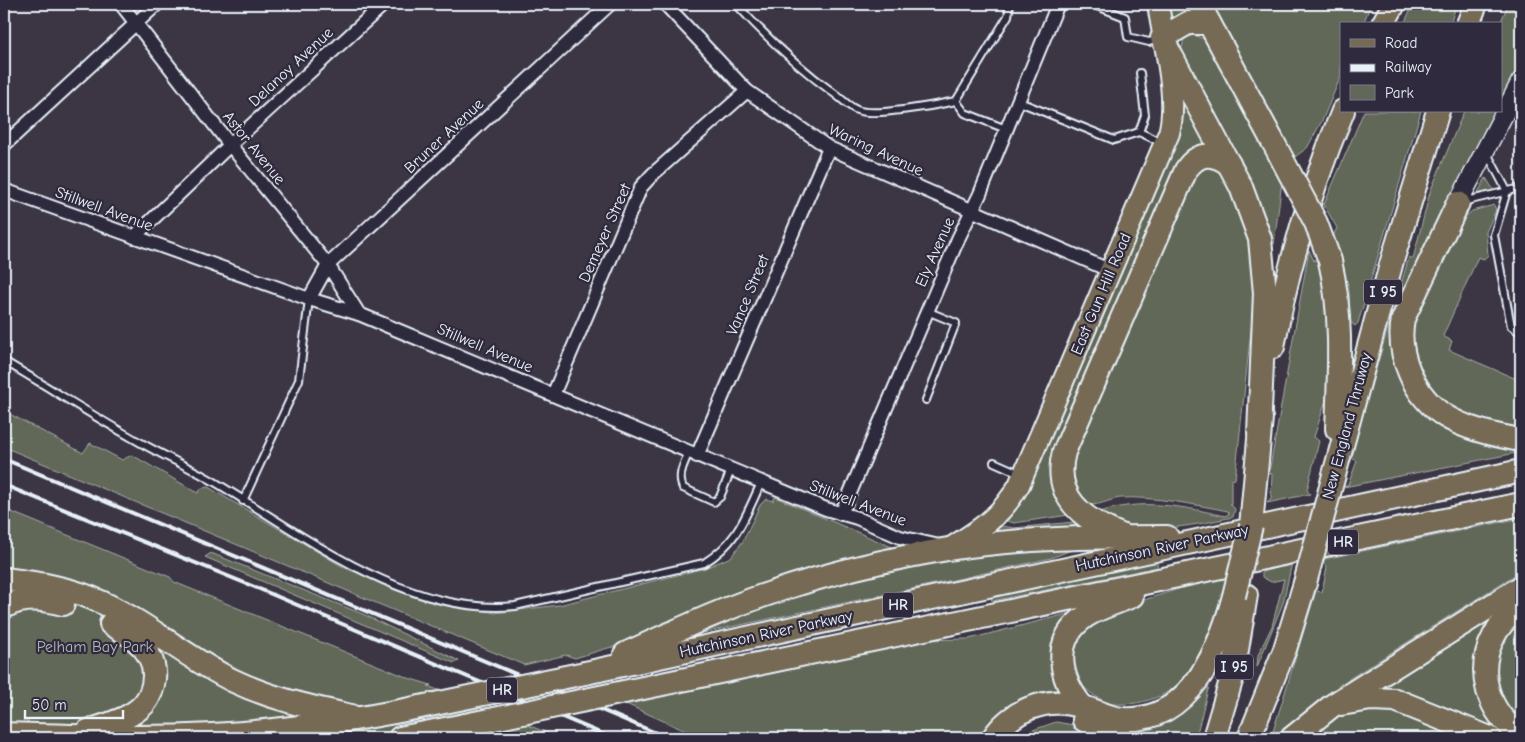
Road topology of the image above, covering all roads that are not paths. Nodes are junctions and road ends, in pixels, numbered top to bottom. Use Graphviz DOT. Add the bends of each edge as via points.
graph roads {
  1 [pos="120,4"];
  2 [pos="157,4"];
  3 [pos="384,4"];
  4 [pos="610,4"];
  5 [pos="665,4"];
  6 [pos="736,4"];
  7 [pos="1010,4"];
  8 [pos="1058,4"];
  9 [pos="1092,4"];
  10 [pos="1158,4"];
  11 [pos="1394,4"];
  12 [pos="1476,4"];
  13 [pos="1204,13"];
  14 [pos="1384,22"];
  15 [pos="1469,22"];
  16 [pos="136,24"];
  17 [pos="1162,38"];
  18 [pos="1140,73"];
  19 [pos="1521,81"];
  20 [pos="747,91"];
  21 [pos="956,101"];
  22 [pos="1017,101"];
  23 [pos="1343,112"];
  24 [pos="1438,112"];
  25 [pos="1006,129"];
  26 [pos="1140,132"];
  27 [pos="1165,144"];
  28 [pos="4,145"];
  29 [pos="230,145"];
  30 [pos="829,148"];
  31 [pos="1486,150"];
  32 [pos="1229,164"];
  33 [pos="1521,188"];
  34 [pos="4,190"];
  35 [pos="1507,191"];
  36 [pos="1458,203"];
  37 [pos="971,211"];
  38 [pos="134,237"];
  39 [pos="328,265"];
  40 [pos="1111,271"];
  41 [pos="309,299"];
  42 [pos="927,311"];
  43 [pos="359,314"];
  44 [pos="1521,333"];
  45 [pos="4,361"];
  46 [pos="553,394"];
  47 [pos="926,400"];
  48 [pos="1259,433"];
  49 [pos="1521,440"];
  50 [pos="693,454"];
  51 [pos="994,462"];
  52 [pos="731,470"];
  53 [pos="1521,472"];
  54 [pos="1024,475"];
  55 [pos="1334,475"];
  56 [pos="761,483"];
  57 [pos="243,501"];
  58 [pos="1521,504"];
  59 [pos="841,514"];
  60 [pos="1126,537"];
  61 [pos="1210,537"];
  62 [pos="948,549"];
  63 [pos="4,579"];
  64 [pos="1166,580"];
  65 [pos="1521,587"];
  66 [pos="1240,595"];
  67 [pos="1521,604"];
  68 [pos="4,607"];
  69 [pos="585,672"];
  70 [pos="1333,705"];
  71 [pos="1082,706"];
  72 [pos="364,718"];
  73 [pos="4,734"];
  74 [pos="1521,734"];
  75 [pos="72,736"];
  76 [pos="400,738"];
  77 [pos="993,738"];
  78 [pos="1009,738"];
  79 [pos="1121,738"];
  80 [pos="1214,738"];
  81 [pos="1249,738"];
  82 [pos="1292,738"];
  83 [pos="1490,738"];
  1 -- 16 [label="street, Astor Avenue"];
  2 -- 16 [label="street"];
  3 -- 29 [label="street, Delanoy Avenue"];
  4 -- 39 [label="street, Bruner Avenue"];
  5 -- 20 [label="street, Waring Avenue"];
  6 -- 21 [label="lane" via="765,35 823,86 858,111 918,108"];
  7 -- 21 [label="lane" via="1008,16"];
  8 -- 22 [label="street, Ely Avenue"];
  9 -- 17 [label="lane" via="1125,17 1128,37 1149,42"];
  10 -- 17 [label="main road, East Gun Hill Road"];
  11 -- 14 [label="highway"];
  12 -- 15 [label="highway"];
  13 -- 17 [label="highway"];
  13 -- 55 [label="highway, bridge" via="1316,223 1330,261 1340,331"];
  16 -- 28 [label="street"];
  16 -- 29 [label="street, Astor Avenue"];
  17 -- 27 [label="main road, East Gun Hill Road" via="1173,108"];
  17 -- 32 [label="highway"];
  18 -- 26 [label="lane" via="1145,115"];
  19 -- 31 [label="main road"];
  20 -- 30 [label="street, Waring Avenue"];
  20 -- 46 [label="street, Demeyer Street" via="641,187"];
  21 -- 25 [label="lane" via="965,113"];
  22 -- 25 [label="street, Ely Avenue"];
  22 -- 26 [label="lane" via="1114,140"];
  23 -- 48 [label="highway, I 95" via="1312,191 1287,279"];
  24 -- 55 [label="highway, New England Thruway / I 95" via="1392,261"];
  25 -- 37 [label="street, Ely Avenue"];
  26 -- 27 [label="lane"];
  27 -- 40 [label="main road, East Gun Hill Road"];
  29 -- 38 [label="street, Delanoy Avenue"];
  29 -- 39 [label="street, Astor Avenue"];
  30 -- 37 [label="street, Waring Avenue"];
  30 -- 50 [label="street, Vance Street"];
  31 -- 35 [label="lane"];
  31 -- 36 [label="main road"];
  32 -- 48 [label="highway" via="1254,218 1263,260 1265,293"];
  32 -- 60 [label="highway" via="1216,156 1204,155 1193,160 1186,170 1064,452 1061,465 1063,483 1075,507 1093,522"];
  33 -- 35 [label="lane"];
  34 -- 38 [label="street, Stillwell Avenue"];
  35 -- 36 [label="lane"];
  35 -- 44 [label="lane" via="1494,234 1510,326"];
  36 -- 49 [label="highway" via="1403,319 1404,358 1420,390 1438,412 1466,425"];
  37 -- 40 [label="street, Waring Avenue"];
  37 -- 42 [label="street, Ely Avenue"];
  38 -- 41 [label="street, Stillwell Avenue"];
  39 -- 41 [label="street, Bruner Avenue"];
  39 -- 43 [label="street, Astor Avenue"];
  40 -- 54 [label="main road, East Gun Hill Road"];
  41 -- 43 [label="street, Stillwell Avenue"];
  41 -- 57 [label="lane" via="299,380"];
  42 -- 47 [label="lane" via="956,323"];
  42 -- 59 [label="street, Ely Avenue"];
  43 -- 46 [label="street, Stillwell Avenue"];
  45 -- 57 [label="lane"];
  46 -- 50 [label="street, Stillwell Avenue"];
  48 -- 66 [label="highway, I 95, bridge" via="1251,526"];
  50 -- 52 [label="street, Stillwell Avenue"];
  50 -- 52 [label="lane" via="682,469 681,484 683,488 714,502 720,497"];
  51 -- 54 [label="lane"];
  52 -- 56 [label="street, Stillwell Avenue"];
  53 -- 61 [label="highway, Hutchinson River Parkway / HR"];
  54 -- 62 [label="main road, East Gun Hill Road" via="1002,512"];
  55 -- 81 [label="highway, New England Thruway / I 95, bridge" via="1306,583 1283,655"];
  56 -- 57 [label="lane" via="736,536 704,563 515,606 492,608 406,590 367,572"];
  56 -- 59 [label="street, Stillwell Avenue"];
  58 -- 64 [label="highway, Hutchinson River Parkway / HR"];
  59 -- 62 [label="street, Stillwell Avenue" via="900,536"];
  60 -- 61 [label="highway"];
  60 -- 62 [label="highway"];
  61 -- 69 [label="highway, Hutchinson River Parkway / HR"];
  62 -- 69 [label="highway" via="828,575 768,594 710,616"];
  63 -- 72 [label="highway" via="59,587 90,597 128,616 242,685 290,703"];
  64 -- 71 [label="highway" via="1086,616 1070,634 1062,652 1062,671 1068,687"];
  64 -- 76 [label="highway, Hutchinson River Parkway / HR, bridge"];
  65 -- 70 [label="highway"];
  66 -- 71 [label="highway" via="1209,663 1194,684 1171,705 1154,714 1131,719 1106,716"];
  66 -- 80 [label="highway, I 95" via="1233,674"];
  67 -- 74 [label="highway" via="1494,635 1485,671 1494,706"];
  68 -- 75 [label="highway" via="15,601 31,599 71,606 125,632 149,653 155,676 144,704 122,719"];
  69 -- 72 [label="highway, Hutchinson River Parkway / HR, bridge"];
  70 -- 82 [label="highway"];
  70 -- 83 [label="highway" via="1371,699 1395,700"];
  71 -- 77 [label="highway" via="1056,703 1029,708 1011,718"];
  72 -- 75 [label="highway, Hutchinson River Parkway / HR" via="290,729 211,735"];
  73 -- 75 [label="highway, Hutchinson River Parkway / HR"];
  78 -- 79 [label="highway" via="1029,722 1052,714 1078,718"];
}
